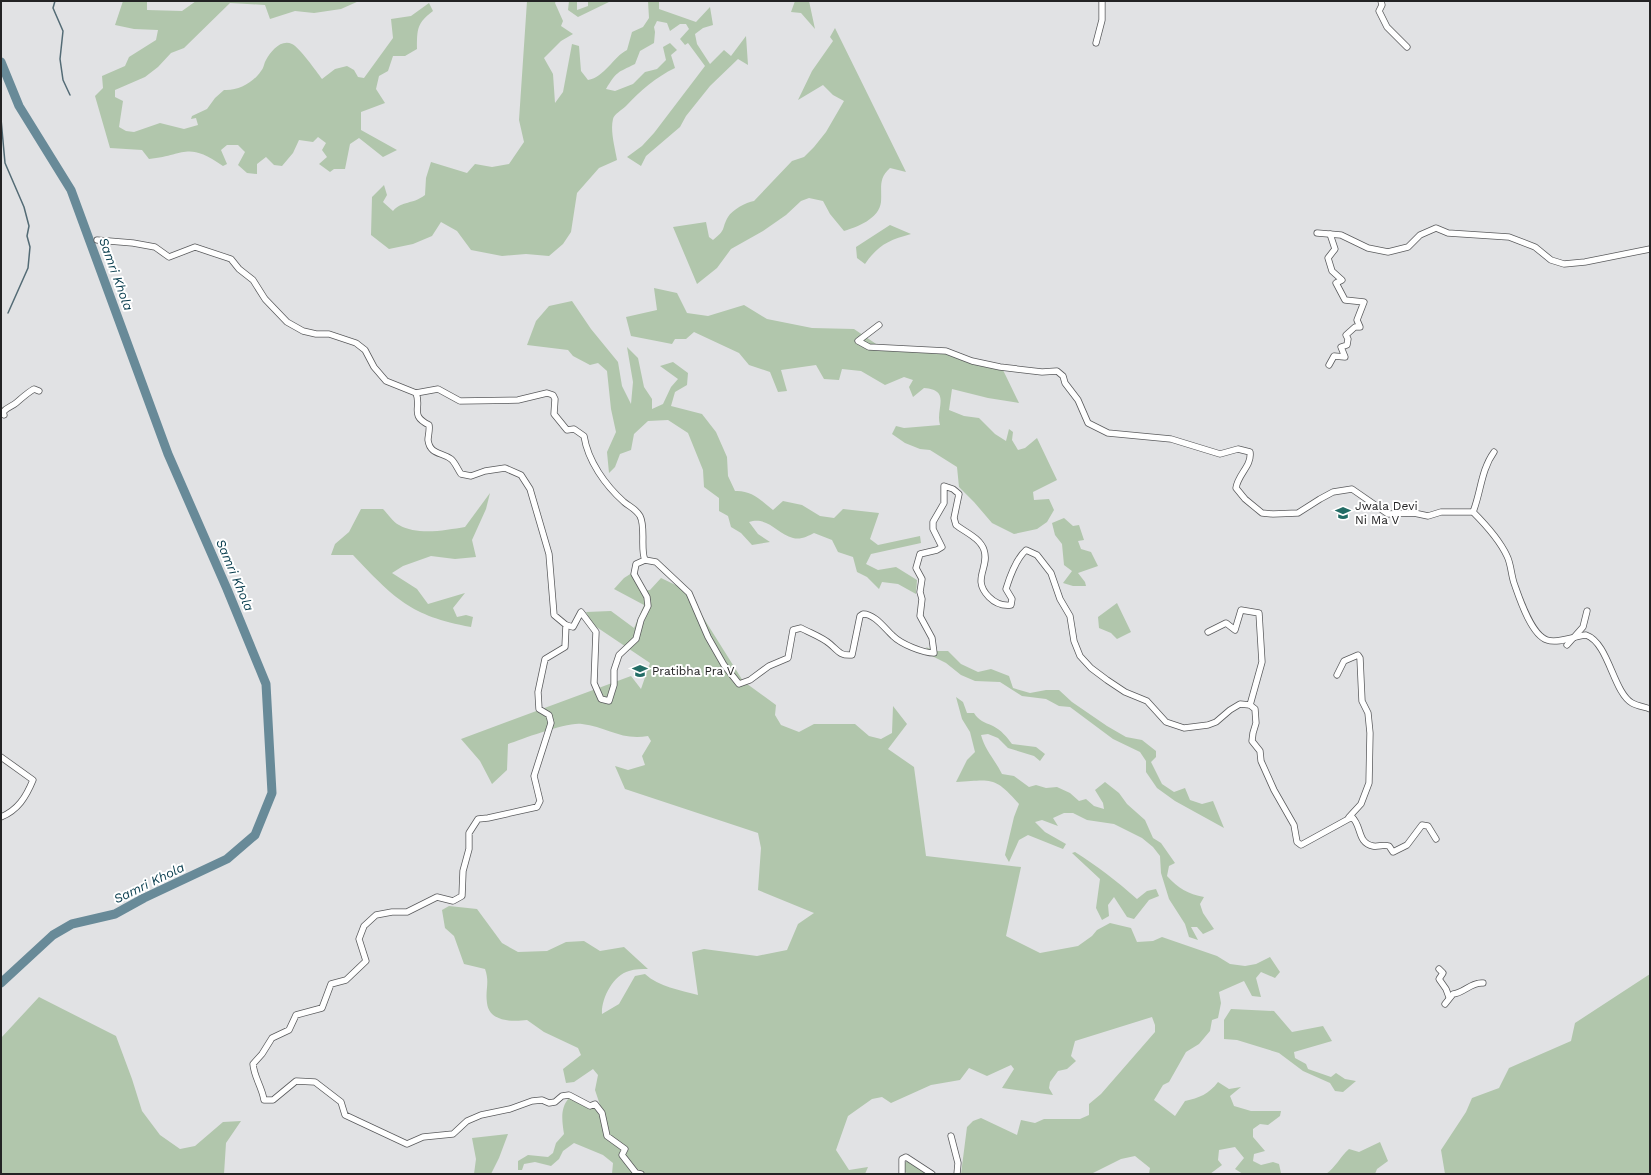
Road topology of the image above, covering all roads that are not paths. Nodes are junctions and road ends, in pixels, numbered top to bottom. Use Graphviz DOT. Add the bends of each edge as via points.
graph roads {
  1 [pos="1102,1"];
  2 [pos="1381,1"];
  3 [pos="1096,43"];
  4 [pos="1407,47"];
  5 [pos="1317,233"];
  6 [pos="1330,234"];
  7 [pos="97,240"];
  8 [pos="1650,249"];
  9 [pos="879,325"];
  10 [pos="1329,365"];
  11 [pos="39,391"];
  12 [pos="416,393"];
  13 [pos="2,412"];
  14 [pos="1494,452"];
  15 [pos="1473,512"];
  16 [pos="646,560"];
  17 [pos="1587,611"];
  18 [pos="566,625"];
  19 [pos="1208,632"];
  20 [pos="1574,637"];
  21 [pos="1567,645"];
  22 [pos="1337,675"];
  23 [pos="1250,704"];
  24 [pos="1650,709"];
  25 [pos="1,757"];
  26 [pos="1,817"];
  27 [pos="1349,817"];
  28 [pos="1436,839"];
  29 [pos="1439,969"];
  30 [pos="1483,983"];
  31 [pos="1449,998"];
  32 [pos="1444,1004"];
  33 [pos="951,1136"];
  34 [pos="641,1174"];
  35 [pos="902,1174"];
  36 [pos="932,1174"];
  37 [pos="957,1174"];
  1 -- 3 [label="street" via="1102,20"];
  2 -- 4 [label="street" via="1379,11 1387,27"];
  5 -- 6 [label="street"];
  6 -- 8 [label="street" via="1341,235 1368,248 1388,252 1408,247 1420,235 1436,228 1448,233 1509,237 1535,247 1551,260 1564,264"];
  6 -- 10 [label="street" via="1335,249 1328,258 1332,271 1342,280 1336,283 1345,300 1364,302 1357,320 1360,327 1355,327 1346,335 1347,345 1341,347 1345,357 1334,356"];
  7 -- 12 [label="street" via="155,246 169,257 194,247 231,259 253,280 265,299 287,322 304,331 329,334 356,343 366,350 374,367 386,381"];
  9 -- 15 [label="street" via="858,341 869,347 946,351 972,361 1000,367 1042,372 1057,371 1078,400 1088,423 1108,433 1171,438 1220,454 1238,448 1250,452 1251,458 1237,480 1236,488 1262,513 1298,513 1333,492 1352,489 1388,514 1414,513 1428,516 1441,512"];
  11 -- 13 [label="street" via="34,389 26,393"];
  12 -- 16 [label="street" via="438,389 460,401 518,400 547,393 553,395 554,414 567,430 574,429 584,436 586,449 609,488 637,511 641,518 644,541 642,554"];
  12 -- 18 [label="street" via="416,413 429,425 428,439 435,453 451,459 461,474 471,476 505,468 521,475 530,489 549,554 554,615"];
  14 -- 15 [label="street" via="1483,472 1478,502"];
  15 -- 20 [label="street" via="1508,556 1524,611 1538,634 1547,640"];
  16 -- 18 [label="street" via="636,564 634,574 647,597 648,606 636,639 619,655 609,700 601,699 594,683 596,632 580,612 573,627"];
  16 -- 23 [label="street" via="656,562 689,593 708,637 724,665 739,684 788,658 794,630 801,628 830,644 843,656 852,655 860,616 863,614 870,616 903,642 924,653 934,653 932,638 920,616 922,579 916,568 920,554 942,547 933,529 933,522 944,503 944,486 959,494 954,518 956,525 984,548 986,556 980,581 982,590 993,601 1004,606 1011,605 1012,599 1006,589 1008,581 1021,555 1026,550 1031,551 1051,573 1060,599 1070,616 1080,656 1107,680 1125,692 1147,701 1166,722 1184,728 1208,725 1240,704"];
  17 -- 20 [label="street" via="1583,628"];
  18 -- 34 [label="street" via="565,647 545,658 538,692 540,708 549,715 551,723 534,776 540,801 537,807 478,819 469,833 462,896 453,901 437,897 407,912 383,913 364,926 359,939 366,961 346,980 331,984 322,1008 296,1015 289,1030 272,1038 253,1064 254,1074 262,1089 264,1100 273,1100 296,1081 315,1082 341,1102 345,1115 407,1144 423,1137 453,1134 467,1121 481,1115 532,1101 542,1100 549,1103 562,1096 569,1096 590,1106 595,1104 602,1113 607,1136 625,1149 622,1156 636,1173"];
  19 -- 23 [label="street" via="1226,623 1236,630 1241,610 1259,613 1262,662"];
  20 -- 21 [label="street"];
  20 -- 24 [label="street" via="1586,635 1593,638 1626,697 1632,703"];
  22 -- 27 [label="street" via="1344,661 1358,655 1362,701 1368,713 1370,733 1369,783 1361,804"];
  23 -- 27 [label="street" via="1255,709 1256,723 1252,741 1260,751 1260,761 1294,825 1297,842 1301,845"];
  25 -- 26 [label="street" via="33,780 20,804 11,813"];
  27 -- 28 [label="street" via="1353,818 1366,843 1375,846 1383,844 1394,852 1407,846 1422,825 1428,826"];
  29 -- 31 [label="street" via="1443,973 1439,980"];
  30 -- 31 [label="street" via="1479,982"];
  31 -- 32 [label="street"];
  33 -- 37 [label="street" via="958,1163"];
  35 -- 36 [label="street" via="902,1159 906,1157"];
}
